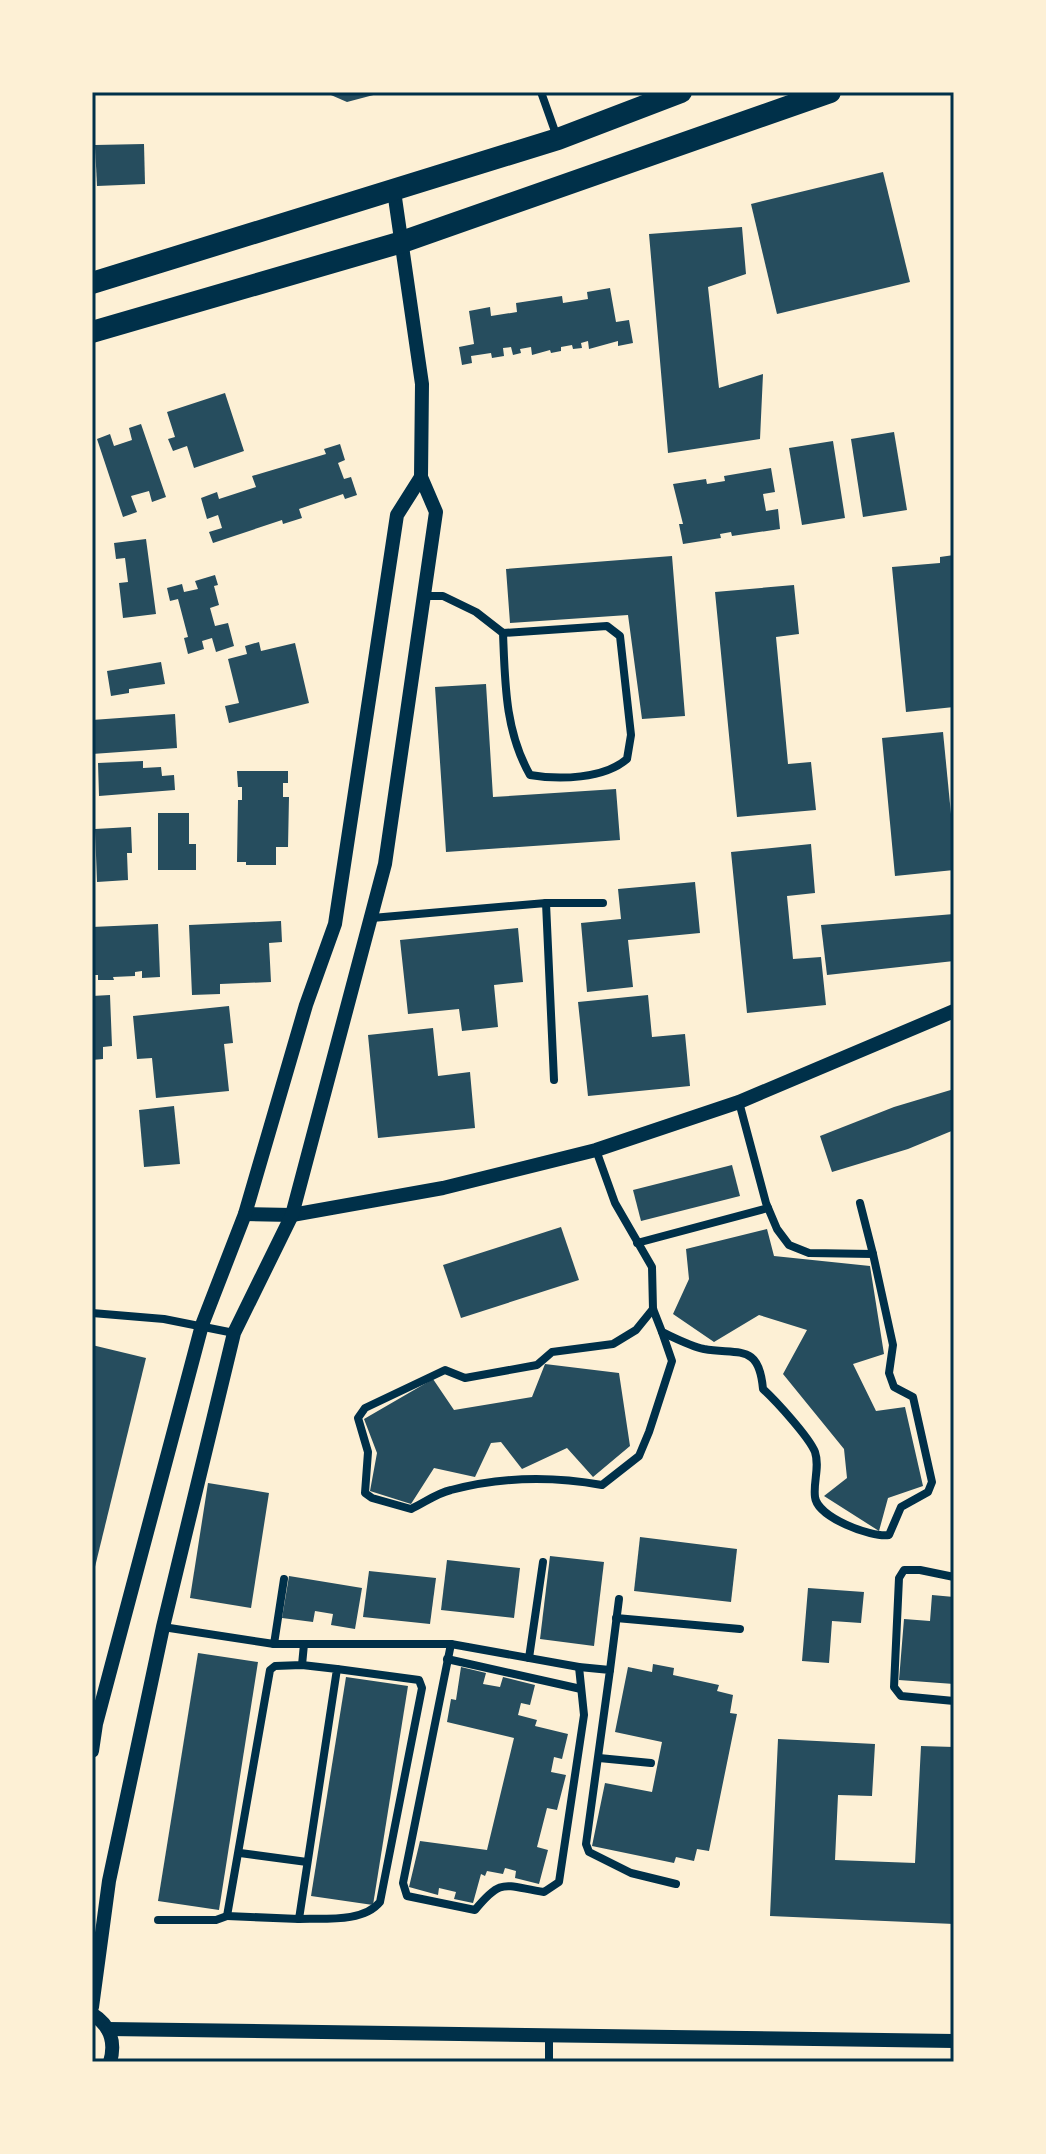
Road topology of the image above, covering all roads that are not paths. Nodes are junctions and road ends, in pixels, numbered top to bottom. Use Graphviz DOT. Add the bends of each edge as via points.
graph roads {
  1 [pos="541,92"];
  2 [pos="681,92"];
  3 [pos="830,92"];
  4 [pos="558,139"];
  5 [pos="394,191"];
  6 [pos="402,242"];
  7 [pos="92,283"];
  8 [pos="92,332"];
  9 [pos="421,477"];
  10 [pos="422,596"];
  11 [pos="503,633"];
  12 [pos="546,903"];
  13 [pos="603,903"];
  14 [pos="372,918"];
  15 [pos="954,1011"];
  16 [pos="554,1080"];
  17 [pos="739,1102"];
  18 [pos="596,1150"];
  19 [pos="860,1203"];
  20 [pos="768,1208"];
  21 [pos="245,1214"];
  22 [pos="292,1215"];
  23 [pos="637,1243"];
  24 [pos="873,1254"];
  25 [pos="653,1309"];
  26 [pos="92,1313"];
  27 [pos="202,1325"];
  28 [pos="662,1332"];
  29 [pos="234,1333"];
  30 [pos="543,1562"];
  31 [pos="954,1577"];
  32 [pos="284,1579"];
  33 [pos="619,1599"];
  34 [pos="616,1618"];
  35 [pos="163,1627"];
  36 [pos="740,1629"];
  37 [pos="274,1644"];
  38 [pos="304,1644"];
  39 [pos="451,1644"];
  40 [pos="529,1658"];
  41 [pos="447,1659"];
  42 [pos="302,1665"];
  43 [pos="579,1667"];
  44 [pos="337,1669"];
  45 [pos="610,1670"];
  46 [pos="581,1689"];
  47 [pos="954,1701"];
  48 [pos="94,1725"];
  49 [pos="92,1751"];
  50 [pos="599,1758"];
  51 [pos="651,1763"];
  52 [pos="240,1853"];
  53 [pos="307,1862"];
  54 [pos="676,1884"];
  55 [pos="227,1916"];
  56 [pos="299,1919"];
  57 [pos="158,1920"];
  58 [pos="92,2007"];
  59 [pos="92,2014"];
  60 [pos="108,2029"];
  61 [pos="549,2035"];
  62 [pos="954,2041"];
  63 [pos="110,2062"];
  64 [pos="549,2062"];
  1 -- 4 [label="street"];
  2 -- 4 [label="highway"];
  3 -- 6 [label="highway"];
  4 -- 5 [label="highway"];
  5 -- 6 [label="street"];
  5 -- 7 [label="highway"];
  6 -- 8 [label="highway"];
  6 -- 9 [label="street" via="422,384"];
  9 -- 10 [label="street" via="436,512"];
  9 -- 21 [label="street" via="397,515 335,924"];
  10 -- 11 [label="street" via="443,596"];
  10 -- 14 [label="street" via="385,864"];
  11 -- 11 [label="street" via="607,626 620,636 631,735 627,759 614,770 549,779 530,775 517,753 506,702"];
  12 -- 13 [label="street"];
  12 -- 14 [label="street"];
  12 -- 16 [label="street"];
  14 -- 22 [label="street"];
  15 -- 17 [label="street"];
  17 -- 18 [label="street"];
  17 -- 20 [label="street"];
  18 -- 22 [label="street" via="443,1188"];
  18 -- 23 [label="street"];
  19 -- 24 [label="street"];
  20 -- 23 [label="street"];
  20 -- 24 [label="street" via="789,1245 809,1253"];
  21 -- 22 [label="street"];
  21 -- 27 [label="street"];
  22 -- 29 [label="street"];
  23 -- 25 [label="street" via="652,1267"];
  24 -- 28 [label="street" via="893,1345 889,1373 894,1387 913,1397 932,1482 928,1492 901,1507 889,1535 878,1537 822,1511 815,1498 814,1451 763,1389 755,1359 742,1351 701,1349"];
  25 -- 28 [label="street"];
  25 -- 28 [label="street" via="636,1330 613,1344 552,1352 537,1365 465,1378 445,1370 365,1408 358,1418 368,1452 365,1493 411,1509 449,1490 496,1482 534,1478 602,1485 639,1456 649,1432 672,1361"];
  26 -- 27 [label="street"];
  27 -- 29 [label="street"];
  27 -- 48 [label="street"];
  29 -- 35 [label="street"];
  30 -- 40 [label="street"];
  31 -- 47 [label="street" via="904,1570 899,1578 894,1687 901,1696"];
  32 -- 37 [label="street"];
  33 -- 34 [label="street"];
  34 -- 36 [label="street"];
  34 -- 45 [label="street"];
  35 -- 37 [label="street"];
  35 -- 58 [label="street" via="109,1881"];
  37 -- 38 [label="street"];
  38 -- 39 [label="street"];
  38 -- 42 [label="street"];
  39 -- 40 [label="street"];
  39 -- 41 [label="street"];
  40 -- 43 [label="street"];
  41 -- 46 [label="street"];
  41 -- 46 [label="street" via="403,1883 407,1896 475,1910 491,1890 505,1886 544,1892 559,1882 584,1715"];
  42 -- 44 [label="street"];
  42 -- 52 [label="street" via="270,1670"];
  43 -- 45 [label="street"];
  43 -- 46 [label="street"];
  44 -- 53 [label="street"];
  44 -- 56 [label="street" via="419,1680 422,1688 380,1902 351,1917"];
  45 -- 50 [label="street"];
  48 -- 49 [label="street"];
  50 -- 51 [label="street"];
  50 -- 54 [label="street" via="589,1852 631,1873"];
  52 -- 53 [label="street"];
  52 -- 55 [label="street"];
  53 -- 56 [label="street"];
  55 -- 56 [label="street"];
  55 -- 57 [label="street"];
  59 -- 60 [label="street"];
  60 -- 61 [label="street"];
  60 -- 63 [label="street"];
  61 -- 62 [label="street"];
  61 -- 64 [label="street"];
}
